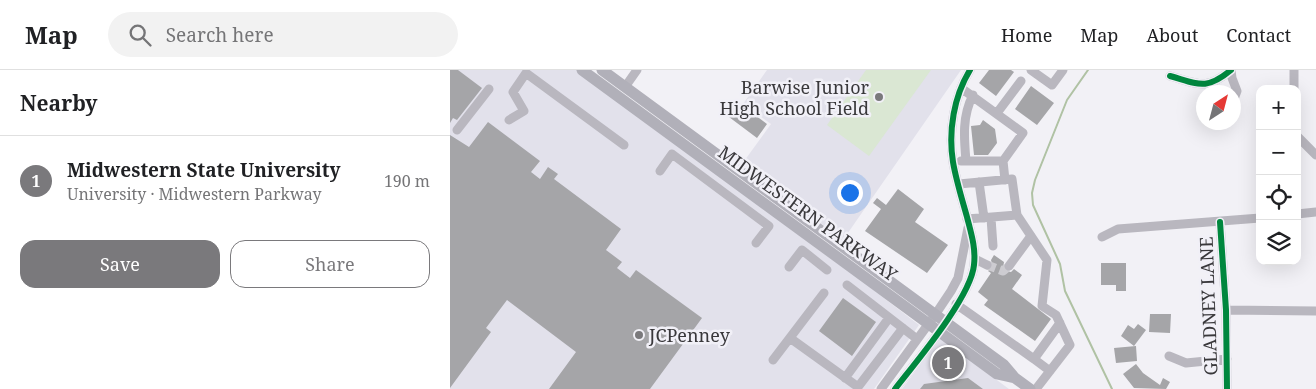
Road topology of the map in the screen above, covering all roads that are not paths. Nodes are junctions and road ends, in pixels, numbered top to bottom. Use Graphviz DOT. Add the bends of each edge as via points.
graph roads {
  1 [pos="582,70"];
  2 [pos="602,70"];
  3 [pos="637,70"];
  4 [pos="970,70"];
  5 [pos="1031,70"];
  6 [pos="1063,70"];
  7 [pos="1231,70"];
  8 [pos="1294,70"];
  9 [pos="1170,76"];
  10 [pos="1022,81"];
  11 [pos="1213,83"];
  12 [pos="1234,85"];
  13 [pos="1294,85"];
  14 [pos="961,88"];
  15 [pos="489,89"];
  16 [pos="622,92"];
  17 [pos="973,95"];
  18 [pos="997,113"];
  19 [pos="509,120"];
  20 [pos="457,130"];
  21 [pos="1301,140"];
  22 [pos="624,145"];
  23 [pos="1316,155"];
  24 [pos="966,161"];
  25 [pos="1003,161"];
  26 [pos="953,162"];
  27 [pos="660,171"];
  28 [pos="1005,180"];
  29 [pos="979,182"];
  30 [pos="959,184"];
  31 [pos="1316,212"];
  32 [pos="1301,214"];
  33 [pos="1017,215"];
  34 [pos="987,218"];
  35 [pos="1256,218"];
  36 [pos="968,222"];
  37 [pos="1220,222"];
  38 [pos="1031,236"];
  39 [pos="1102,237"];
  40 [pos="756,243"];
  41 [pos="993,246"];
  42 [pos="974,259"];
  43 [pos="987,265"];
  44 [pos="1009,266"];
  45 [pos="789,267"];
  46 [pos="827,270"];
  47 [pos="846,284"];
  48 [pos="824,293"];
  49 [pos="956,304"];
  50 [pos="1226,310"];
  51 [pos="1316,311"];
  52 [pos="889,318"];
  53 [pos="937,323"];
  54 [pos="1060,323"];
  55 [pos="903,328"];
  56 [pos="790,338"];
  57 [pos="918,339"];
  58 [pos="1169,356"];
  59 [pos="1034,359"];
  60 [pos="1227,359"];
  61 [pos="773,360"];
  62 [pos="1050,371"];
  63 [pos="845,378"];
  64 [pos="881,389"];
  65 [pos="895,389"];
  66 [pos="1030,389"];
  67 [pos="1036,389"];
  68 [pos="1227,389"];
  1 -- 16 [label="main road, MIDWESTERN PARKWAY"];
  2 -- 16 [label="main road, MIDWESTERN PARKWAY"];
  3 -- 16 [label="street"];
  4 -- 14 [label="street"];
  5 -- 6 [label="street" via="1052,85"];
  7 -- 11 [label="street"];
  7 -- 12 [label="street"];
  8 -- 13 [label="street"];
  9 -- 11 [label="street" via="1202,85"];
  10 -- 18 [label="street"];
  14 -- 17 [label="street"];
  14 -- 26 [label="street" via="953,124"];
  15 -- 20 [label="street"];
  16 -- 53 [label="main road, MIDWESTERN PARKWAY"];
  17 -- 18 [label="street"];
  17 -- 24 [label="street" via="964,128"];
  18 -- 25 [label="street" via="1023,133"];
  19 -- 22 [label="street" via="524,111 513,92 526,73"];
  21 -- 23 [label="street"];
  24 -- 25 [label="street"];
  24 -- 26 [label="street"];
  25 -- 28 [label="street"];
  26 -- 30 [label="street"];
  27 -- 40 [label="street" via="672,154 770,226"];
  28 -- 29 [label="street"];
  28 -- 33 [label="street" via="1012,179"];
  29 -- 30 [label="street"];
  29 -- 34 [label="street"];
  30 -- 36 [label="street"];
  31 -- 32 [label="street"];
  33 -- 34 [label="street"];
  33 -- 38 [label="street"];
  34 -- 36 [label="street"];
  34 -- 41 [label="street"];
  35 -- 37 [label="street"];
  36 -- 42 [label="street" via="975,247"];
  36 -- 53 [label="street" via="958,278"];
  37 -- 39 [label="street" via="1118,229"];
  37 -- 50 [label="street, GLADNEY LANE"];
  38 -- 44 [label="street"];
  38 -- 54 [label="street" via="1046,260 1042,306 1056,315"];
  42 -- 43 [label="street"];
  42 -- 49 [label="street" via="970,280"];
  45 -- 46 [label="street" via="802,250"];
  47 -- 52 [label="street"];
  48 -- 56 [label="street"];
  49 -- 53 [label="street"];
  49 -- 59 [label="street"];
  50 -- 51 [label="street"];
  50 -- 60 [label="street, GLADNEY LANE"];
  52 -- 55 [label="street"];
  52 -- 63 [label="street"];
  53 -- 57 [label="street"];
  53 -- 65 [label="street"];
  53 -- 66 [label="main road, MIDWESTERN PARKWAY" via="997,374 1016,378"];
  54 -- 59 [label="street"];
  54 -- 62 [label="street" via="1070,344"];
  55 -- 57 [label="street"];
  55 -- 63 [label="street" via="858,387"];
  56 -- 61 [label="street"];
  56 -- 63 [label="street"];
  57 -- 64 [label="street"];
  58 -- 60 [label="street" via="1186,363"];
  59 -- 62 [label="street"];
  60 -- 68 [label="street, GLADNEY LANE"];
  62 -- 67 [label="street"];
}
